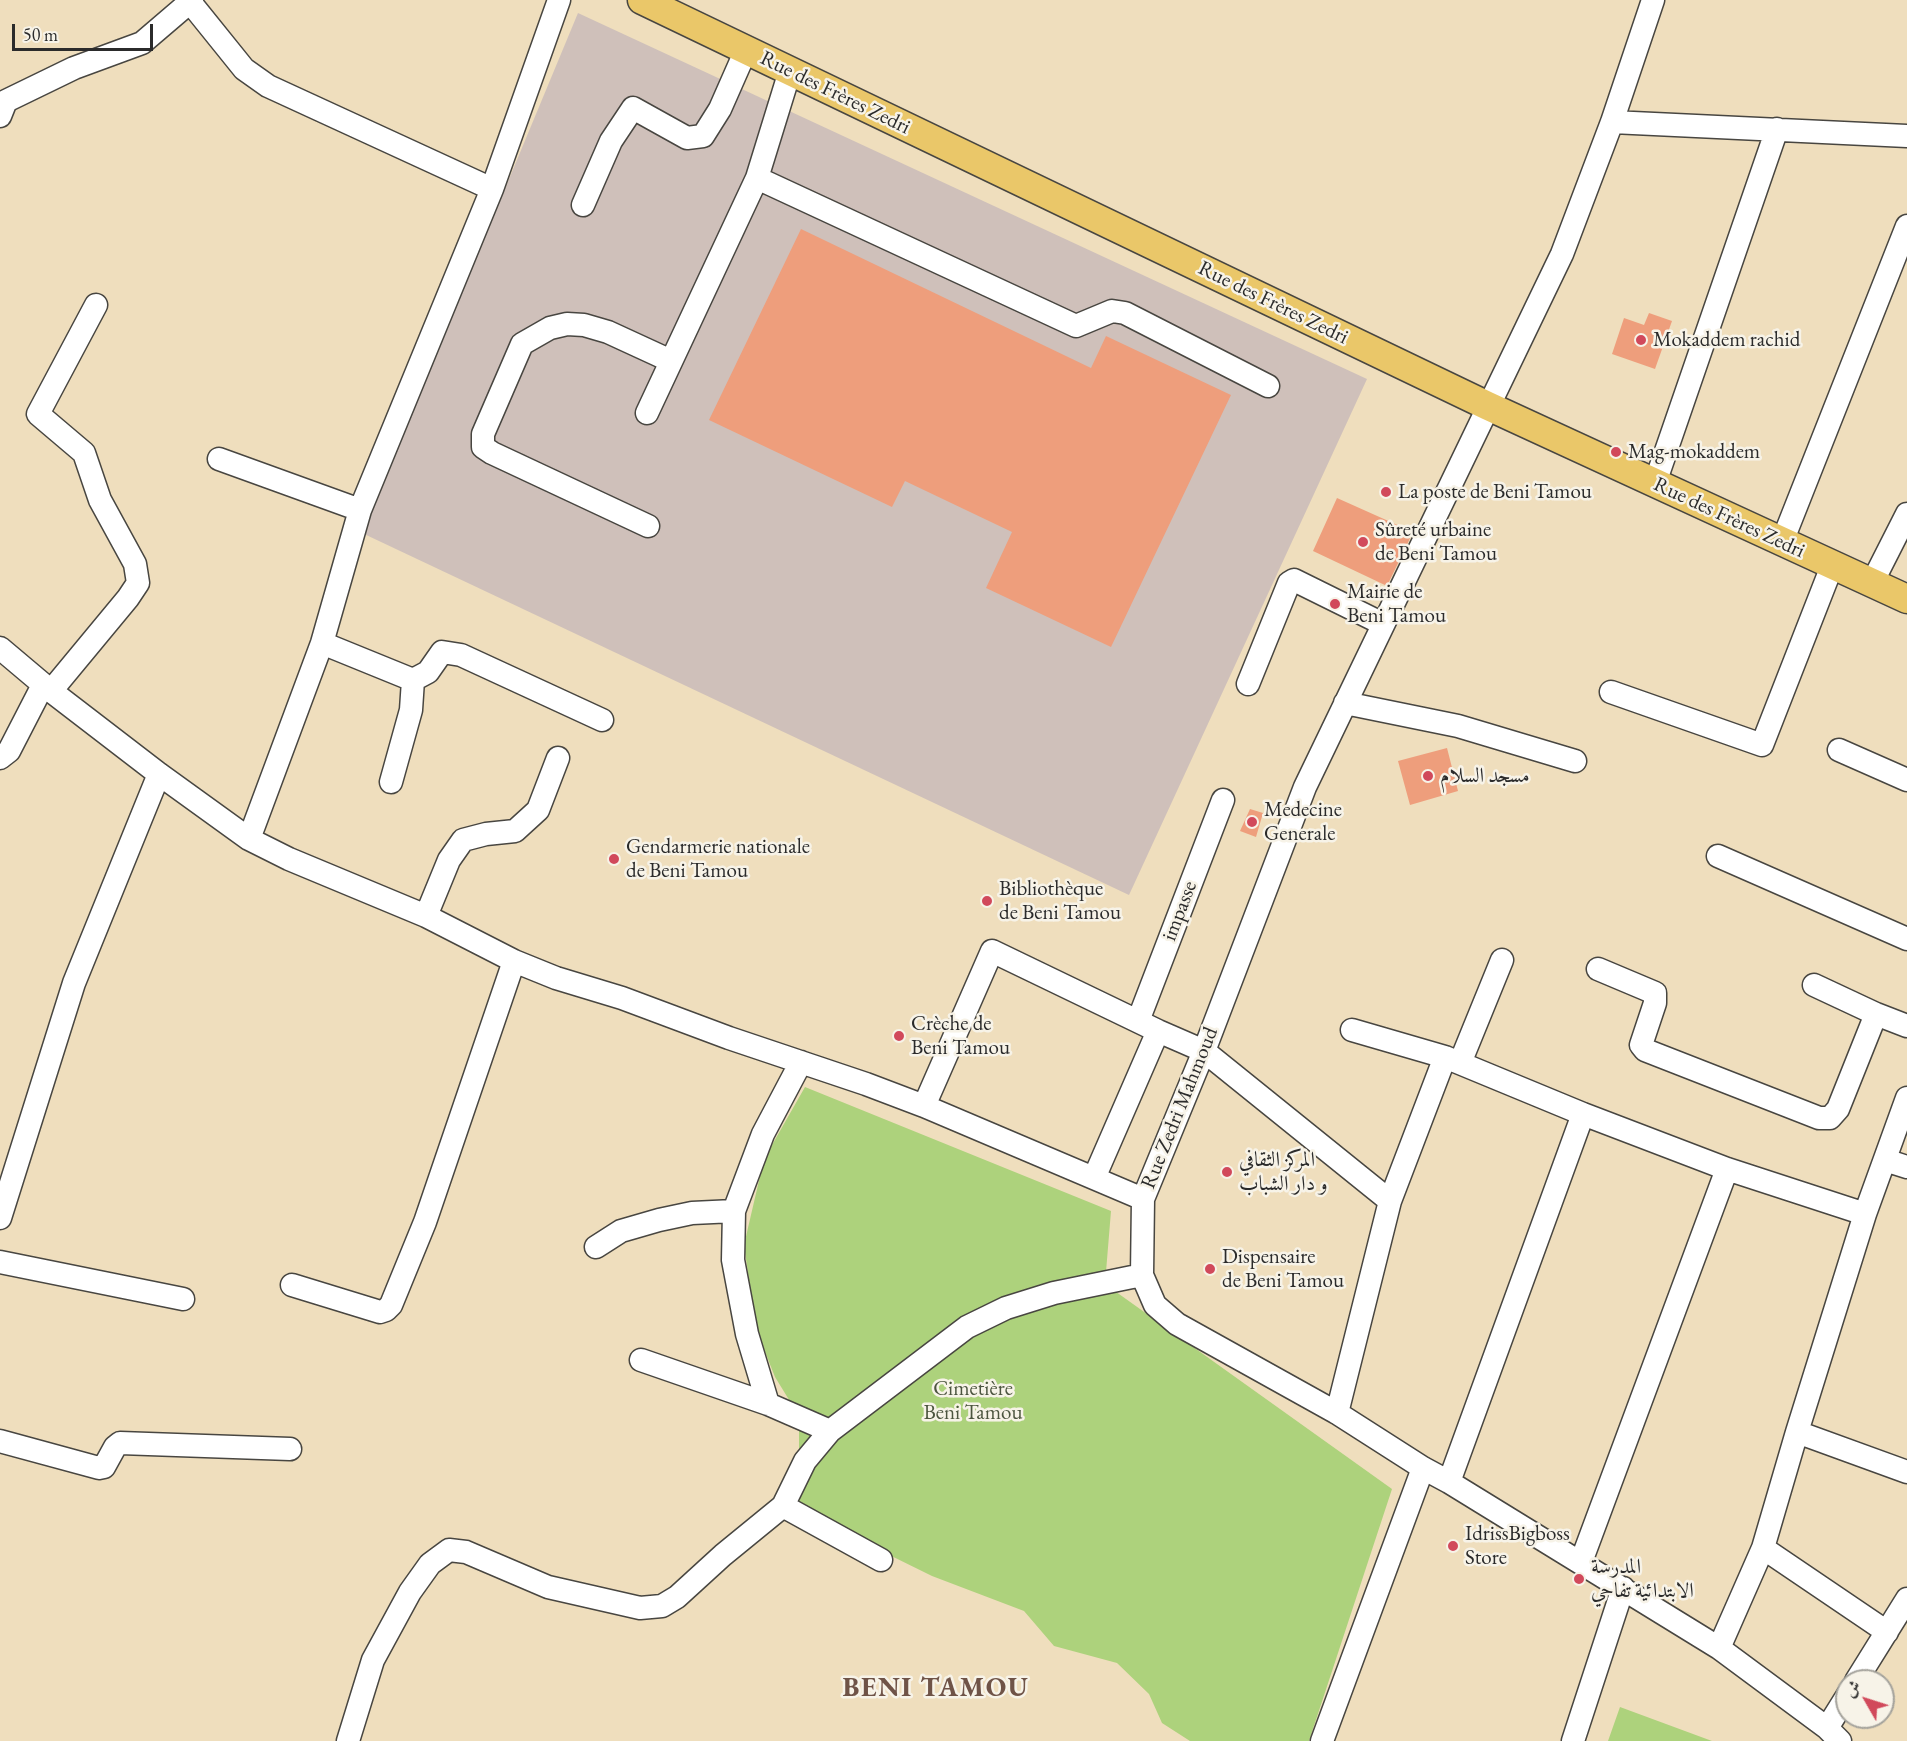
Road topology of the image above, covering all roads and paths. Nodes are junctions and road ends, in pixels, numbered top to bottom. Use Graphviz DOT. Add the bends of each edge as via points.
graph roads {
  1 [pos="560,0"];
  2 [pos="642,0"];
  3 [pos="1653,0"];
  4 [pos="191,1"];
  5 [pos="746,50"];
  6 [pos="790,71"];
  7 [pos="0,116"];
  8 [pos="1612,122"];
  9 [pos="1777,129"];
  10 [pos="1907,136"];
  11 [pos="757,178"];
  12 [pos="492,189"];
  13 [pos="583,205"];
  14 [pos="1907,226"];
  15 [pos="96,305"];
  16 [pos="671,362"];
  17 [pos="1268,386"];
  18 [pos="1488,405"];
  19 [pos="646,413"];
  20 [pos="219,459"];
  21 [pos="1655,483"];
  22 [pos="360,510"];
  23 [pos="1907,514"];
  24 [pos="648,526"];
  25 [pos="1782,542"];
  26 [pos="1832,566"];
  27 [pos="1872,583"];
  28 [pos="1907,600"];
  29 [pos="1383,624"];
  30 [pos="322,643"];
  31 [pos="0,648"];
  32 [pos="413,680"];
  33 [pos="1248,684"];
  34 [pos="47,688"];
  35 [pos="1611,692"];
  36 [pos="1345,703"];
  37 [pos="602,720"];
  38 [pos="1839,750"];
  39 [pos="0,758"];
  40 [pos="558,758"];
  41 [pos="1575,761"];
  42 [pos="159,774"];
  43 [pos="1907,780"];
  44 [pos="391,782"];
  45 [pos="1223,800"];
  46 [pos="249,839"];
  47 [pos="1718,856"];
  48 [pos="426,916"];
  49 [pos="1907,939"];
  50 [pos="1502,960"];
  51 [pos="514,961"];
  52 [pos="1598,969"];
  53 [pos="1815,985"];
  54 [pos="1876,1014"];
  55 [pos="1138,1021"];
  56 [pos="1907,1026"];
  57 [pos="1352,1030"];
  58 [pos="1158,1031"];
  59 [pos="1204,1051"];
  60 [pos="1452,1060"];
  61 [pos="801,1062"];
  62 [pos="1907,1098"];
  63 [pos="924,1106"];
  64 [pos="1583,1114"];
  65 [pos="1885,1160"];
  66 [pos="1907,1167"];
  67 [pos="1726,1169"];
  68 [pos="1094,1178"];
  69 [pos="1143,1200"];
  70 [pos="1390,1201"];
  71 [pos="734,1211"];
  72 [pos="1865,1214"];
  73 [pos="0,1218"];
  74 [pos="596,1247"];
  75 [pos="0,1262"];
  76 [pos="1142,1275"];
  77 [pos="292,1285"];
  78 [pos="183,1299"];
  79 [pos="641,1360"];
  80 [pos="768,1404"];
  81 [pos="1337,1413"];
  82 [pos="830,1431"];
  83 [pos="1797,1432"];
  84 [pos="0,1441"];
  85 [pos="290,1449"];
  86 [pos="1424,1468"];
  87 [pos="1907,1472"];
  88 [pos="1449,1482"];
  89 [pos="783,1506"];
  90 [pos="1763,1548"];
  91 [pos="881,1560"];
  92 [pos="1581,1562"];
  93 [pos="1623,1588"];
  94 [pos="1907,1599"];
  95 [pos="1887,1632"];
  96 [pos="1719,1648"];
  97 [pos="1864,1669"];
  98 [pos="1833,1735"];
  99 [pos="348,1741"];
  100 [pos="1322,1741"];
  101 [pos="1573,1741"];
  1 -- 12 [label="street"];
  2 -- 5 [label="main road, Rue des Frères Zedri"];
  3 -- 8 [label="street, Rue Zedri Mahmoud"];
  4 -- 7 [label="street" via="142,43 74,68 6,101"];
  4 -- 12 [label="street" via="244,69 268,86"];
  5 -- 6 [label="main road, Rue des Frères Zedri"];
  5 -- 13 [label="street" via="720,109 703,136 687,138 633,108 611,141"];
  6 -- 11 [label="street"];
  6 -- 18 [label="main road, Rue des Frères Zedri"];
  8 -- 9 [label="street"];
  8 -- 18 [label="street, Rue Zedri Mahmoud" via="1562,254"];
  9 -- 10 [label="street"];
  9 -- 21 [label="street"];
  11 -- 16 [label="street"];
  11 -- 17 [label="street" via="1076,326 1112,310 1125,313"];
  12 -- 22 [label="street"];
  14 -- 25 [label="street"];
  15 -- 34 [label="street" via="38,414 84,453 100,500 135,564 138,584"];
  16 -- 19 [label="street"];
  16 -- 24 [label="street" via="584,325 550,328 522,344 483,434 483,447 492,453"];
  18 -- 21 [label="main road, Rue des Frères Zedri"];
  18 -- 29 [label="street, Rue Zedri Mahmoud"];
  20 -- 22 [label="street"];
  21 -- 25 [label="main road, Rue des Frères Zedri"];
  22 -- 30 [label="street"];
  23 -- 27 [label="street"];
  25 -- 26 [label="main road, Rue des Frères Zedri"];
  26 -- 27 [label="main road, Rue des Frères Zedri"];
  26 -- 35 [label="street" via="1762,745"];
  27 -- 28 [label="main road, Rue des Frères Zedri"];
  29 -- 33 [label="street" via="1294,580 1289,583"];
  29 -- 36 [label="street, Rue Zedri Mahmoud"];
  30 -- 32 [label="street"];
  30 -- 46 [label="street"];
  31 -- 34 [label="street"];
  32 -- 37 [label="street" via="428,672 442,652 461,655"];
  32 -- 44 [label="street" via="411,710"];
  34 -- 39 [label="street" via="9,751"];
  34 -- 42 [label="street"];
  36 -- 41 [label="street" via="1458,726"];
  36 -- 59 [label="street, Rue Zedri Mahmoud" via="1305,787"];
  38 -- 43 [label="street"];
  40 -- 48 [label="street" via="538,810 515,831 463,840 449,860"];
  42 -- 46 [label="street"];
  42 -- 73 [label="street" via="74,983"];
  45 -- 55 [label="street, impasse"];
  46 -- 48 [label="street"];
  47 -- 49 [label="street"];
  48 -- 51 [label="street"];
  50 -- 60 [label="street"];
  51 -- 61 [label="street"];
  51 -- 77 [label="street" via="425,1222 391,1305 380,1312"];
  52 -- 54 [label="street" via="1655,993 1641,1045 1645,1050 1819,1118 1830,1119 1838,1109"];
  53 -- 54 [label="street"];
  54 -- 56 [label="street"];
  55 -- 58 [label="street"];
  55 -- 63 [label="street" via="993,951"];
  57 -- 60 [label="street"];
  58 -- 59 [label="street"];
  58 -- 68 [label="street"];
  59 -- 69 [label="street, Rue Zedri Mahmoud"];
  59 -- 70 [label="street"];
  60 -- 64 [label="street"];
  60 -- 70 [label="street"];
  61 -- 63 [label="street"];
  61 -- 71 [label="street" via="763,1134"];
  62 -- 65 [label="street"];
  63 -- 68 [label="street"];
  64 -- 67 [label="street"];
  64 -- 88 [label="street"];
  65 -- 66 [label="street"];
  65 -- 72 [label="street"];
  67 -- 72 [label="street"];
  67 -- 92 [label="street"];
  68 -- 69 [label="street"];
  69 -- 76 [label="street, Rue Zedri Mahmoud"];
  70 -- 81 [label="street"];
  71 -- 74 [label="street" via="692,1213 659,1220 621,1231"];
  71 -- 80 [label="street" via="733,1260 747,1334"];
  72 -- 83 [label="street"];
  75 -- 78 [label="street"];
  76 -- 81 [label="street, Rue Zedri Mahmoud" via="1155,1305 1177,1324"];
  76 -- 82 [label="street" via="1054,1293 1006,1308 967,1327"];
  79 -- 80 [label="street"];
  80 -- 82 [label="street"];
  81 -- 86 [label="street, Rue Zedri Mahmoud"];
  82 -- 89 [label="street" via="805,1461"];
  83 -- 87 [label="street"];
  83 -- 90 [label="street"];
  84 -- 85 [label="street" via="99,1468 104,1467 120,1443"];
  86 -- 88 [label="street, Rue Zedri Mahmoud"];
  86 -- 100 [label="street"];
  88 -- 92 [label="street, Rue Zedri Mahmoud"];
  89 -- 91 [label="street"];
  89 -- 99 [label="street" via="662,1606 640,1608 548,1587 466,1552 449,1550 430,1564 410,1592 373,1660"];
  90 -- 95 [label="street"];
  90 -- 96 [label="street"];
  92 -- 93 [label="street, Rue Zedri Mahmoud"];
  93 -- 96 [label="street, Rue Zedri Mahmoud"];
  93 -- 101 [label="street"];
  94 -- 95 [label="street"];
  95 -- 97 [label="street"];
  96 -- 98 [label="street, Rue Zedri Mahmoud"];
}
